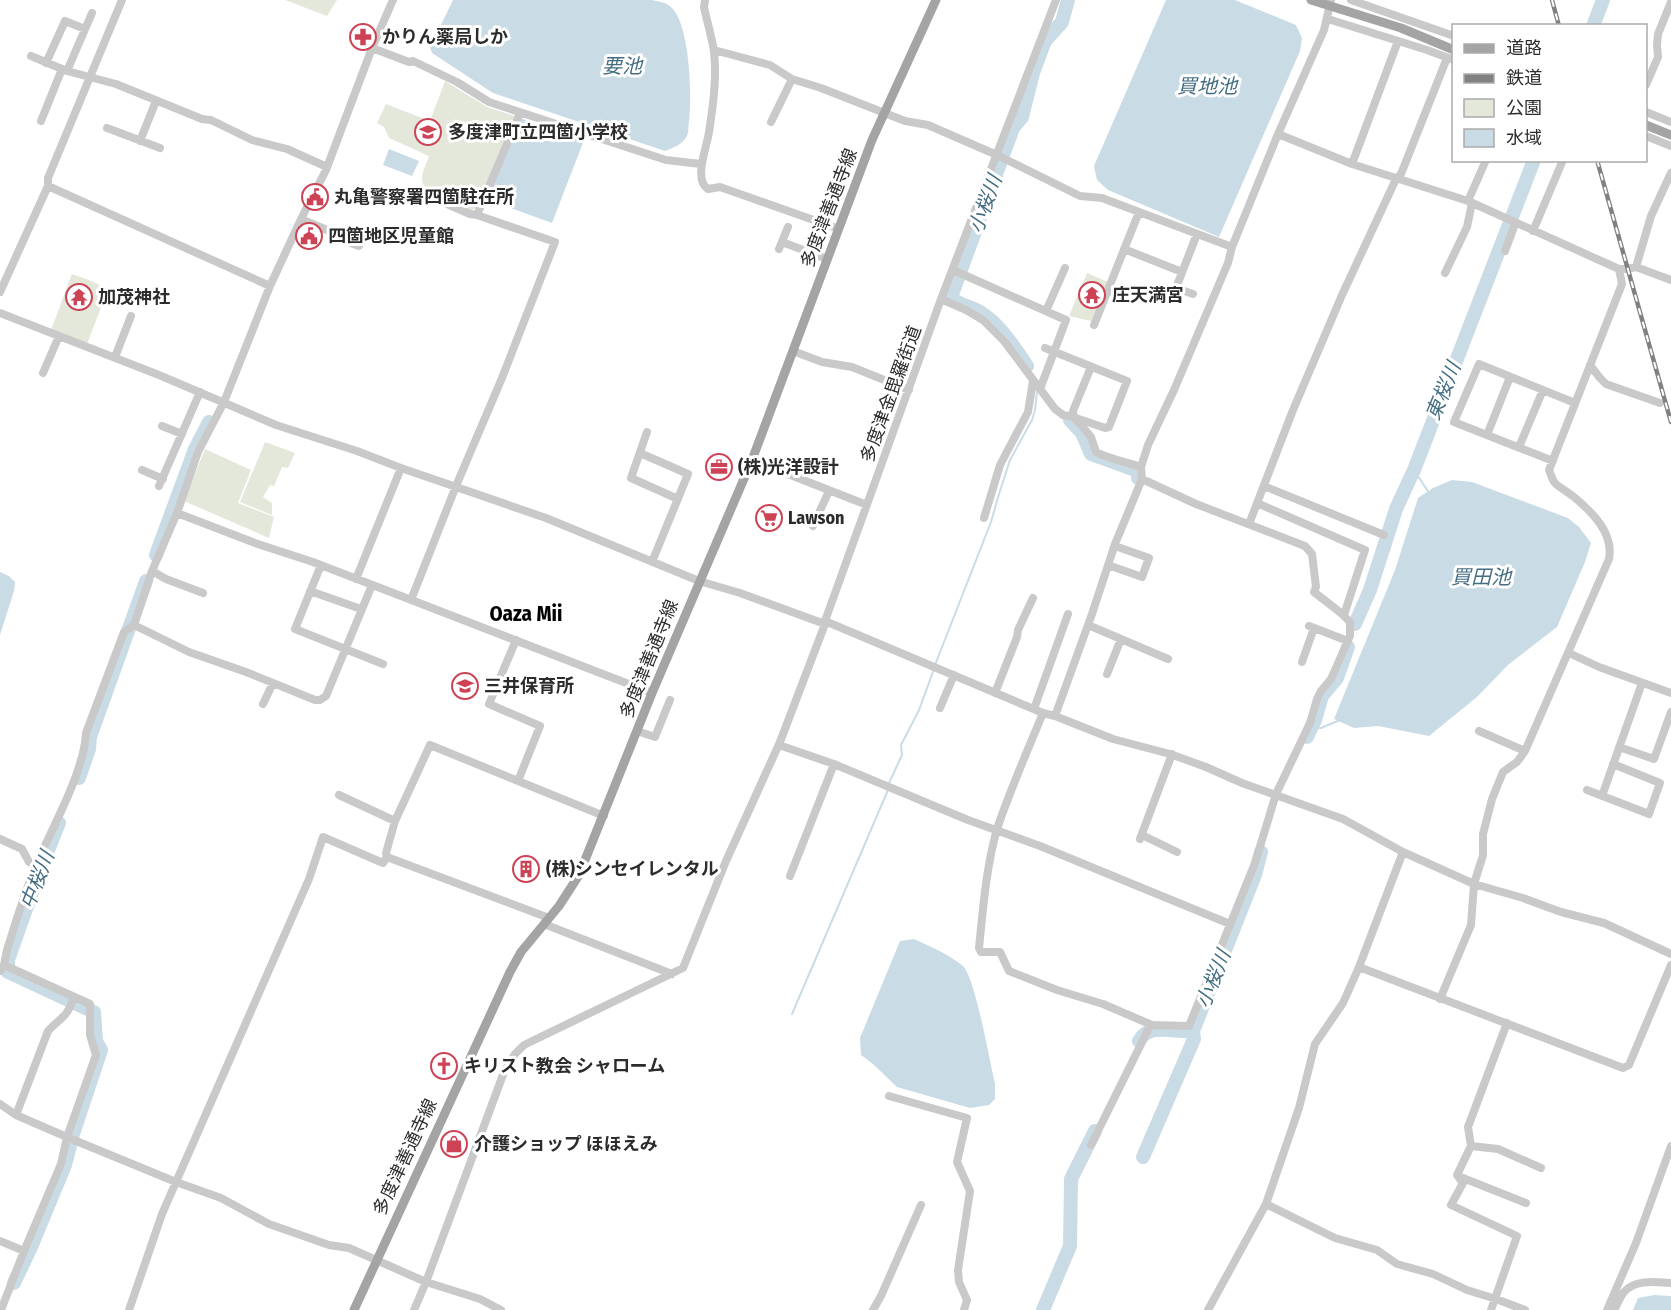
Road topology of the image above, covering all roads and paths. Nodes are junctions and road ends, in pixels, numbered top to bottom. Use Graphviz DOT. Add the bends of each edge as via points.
graph roads {
  1 [pos="122,0"];
  2 [pos="393,0"];
  3 [pos="705,0"];
  4 [pos="1056,0"];
  5 [pos="1311,0"];
  6 [pos="1352,0"];
  7 [pos="934,1"];
  8 [pos="1671,2"];
  9 [pos="1331,3"];
  10 [pos="92,13"];
  11 [pos="1328,19"];
  12 [pos="1668,19"];
  13 [pos="85,29"];
  14 [pos="1452,35"];
  15 [pos="1398,41"];
  16 [pos="372,48"];
  17 [pos="1452,49"];
  18 [pos="714,50"];
  19 [pos="31,56"];
  20 [pos="1450,59"];
  21 [pos="46,63"];
  22 [pos="65,70"];
  23 [pos="1647,74"];
  24 [pos="89,77"];
  25 [pos="792,79"];
  26 [pos="773,97"];
  27 [pos="156,101"];
  28 [pos="781,101"];
  29 [pos="1647,112"];
  30 [pos="520,113"];
  31 [pos="885,113"];
  32 [pos="41,121"];
  33 [pos="771,122"];
  34 [pos="1671,122"];
  35 [pos="1647,125"];
  36 [pos="107,128"];
  37 [pos="1278,134"];
  38 [pos="1671,135"];
  39 [pos="1647,136"];
  40 [pos="140,141"];
  41 [pos="1671,146"];
  42 [pos="160,148"];
  43 [pos="998,155"];
  44 [pos="1485,162"];
  45 [pos="1562,162"];
  46 [pos="701,164"];
  47 [pos="1352,164"];
  48 [pos="327,167"];
  49 [pos="1671,172"];
  50 [pos="1396,178"];
  51 [pos="48,186"];
  52 [pos="433,198"];
  53 [pos="1470,202"];
  54 [pos="1139,212"];
  55 [pos="477,215"];
  56 [pos="301,219"];
  57 [pos="1513,223"];
  58 [pos="788,227"];
  59 [pos="839,229"];
  60 [pos="1533,231"];
  61 [pos="1197,234"];
  62 [pos="359,246"];
  63 [pos="1232,247"];
  64 [pos="1124,249"];
  65 [pos="1505,251"];
  66 [pos="827,259"];
  67 [pos="1636,267"];
  68 [pos="1065,268"];
  69 [pos="1619,268"];
  70 [pos="953,270"];
  71 [pos="1182,272"];
  72 [pos="1445,273"];
  73 [pos="1671,280"];
  74 [pos="270,286"];
  75 [pos="1108,290"];
  76 [pos="0,292"];
  77 [pos="1193,294"];
  78 [pos="1123,297"];
  79 [pos="941,299"];
  80 [pos="1046,311"];
  81 [pos="0,313"];
  82 [pos="131,316"];
  83 [pos="1094,325"];
  84 [pos="59,336"];
  85 [pos="1045,348"];
  86 [pos="792,351"];
  87 [pos="1054,352"];
  88 [pos="115,357"];
  89 [pos="1590,365"];
  90 [pos="1091,367"];
  91 [pos="44,373"];
  92 [pos="1510,376"];
  93 [pos="1033,381"];
  94 [pos="1040,389"];
  95 [pos="909,390"];
  96 [pos="1544,390"];
  97 [pos="200,392"];
  98 [pos="224,402"];
  99 [pos="1575,403"];
  100 [pos="1660,403"];
  101 [pos="1073,417"];
  102 [pos="162,426"];
  103 [pos="647,432"];
  104 [pos="182,434"];
  105 [pos="1487,435"];
  106 [pos="1519,447"];
  107 [pos="640,453"];
  108 [pos="752,460"];
  109 [pos="1553,461"];
  110 [pos="1141,467"];
  111 [pos="401,468"];
  112 [pos="142,470"];
  113 [pos="1142,479"];
  114 [pos="456,486"];
  115 [pos="1264,486"];
  116 [pos="829,491"];
  117 [pos="678,499"];
  118 [pos="1257,503"];
  119 [pos="867,506"];
  120 [pos="177,513"];
  121 [pos="984,518"];
  122 [pos="1249,524"];
  123 [pos="813,526"];
  124 [pos="1383,535"];
  125 [pos="1115,546"];
  126 [pos="652,562"];
  127 [pos="321,565"];
  128 [pos="1108,565"];
  129 [pos="152,571"];
  130 [pos="356,579"];
  131 [pos="699,581"];
  132 [pos="372,585"];
  133 [pos="310,591"];
  134 [pos="203,593"];
  135 [pos="1033,598"];
  136 [pos="411,600"];
  137 [pos="362,609"];
  138 [pos="1344,613"];
  139 [pos="1068,614"];
  140 [pos="825,622"];
  141 [pos="1088,625"];
  142 [pos="131,627"];
  143 [pos="1121,639"];
  144 [pos="516,640"];
  145 [pos="1348,641"];
  146 [pos="345,649"];
  147 [pos="1569,653"];
  148 [pos="1168,659"];
  149 [pos="1302,662"];
  150 [pos="383,664"];
  151 [pos="1107,674"];
  152 [pos="954,675"];
  153 [pos="273,683"];
  154 [pos="1642,683"];
  155 [pos="652,693"];
  156 [pos="995,693"];
  157 [pos="1671,693"];
  158 [pos="670,700"];
  159 [pos="263,704"];
  160 [pos="940,708"];
  161 [pos="1034,709"];
  162 [pos="1671,712"];
  163 [pos="1043,713"];
  164 [pos="1055,716"];
  165 [pos="638,731"];
  166 [pos="1479,731"];
  167 [pos="779,745"];
  168 [pos="1619,747"];
  169 [pos="1525,751"];
  170 [pos="1172,754"];
  171 [pos="834,764"];
  172 [pos="1613,764"];
  173 [pos="518,781"];
  174 [pos="1587,790"];
  175 [pos="1276,794"];
  176 [pos="339,795"];
  177 [pos="1602,796"];
  178 [pos="604,816"];
  179 [pos="395,821"];
  180 [pos="997,831"];
  181 [pos="0,839"];
  182 [pos="1177,852"];
  183 [pos="1403,852"];
  184 [pos="387,857"];
  185 [pos="36,866"];
  186 [pos="790,876"];
  187 [pos="1474,884"];
  188 [pos="546,921"];
  189 [pos="1230,924"];
  190 [pos="1671,954"];
  191 [pos="1671,965"];
  192 [pos="5,967"];
  193 [pos="1359,967"];
  194 [pos="672,974"];
  195 [pos="73,999"];
  196 [pos="1440,999"];
  197 [pos="1507,1023"];
  198 [pos="1149,1029"];
  199 [pos="888,1096"];
  200 [pos="0,1104"];
  201 [pos="16,1115"];
  202 [pos="71,1138"];
  203 [pos="1091,1145"];
  204 [pos="1471,1146"];
  205 [pos="1671,1146"];
  206 [pos="1541,1168"];
  207 [pos="1457,1175"];
  208 [pos="176,1182"];
  209 [pos="1526,1203"];
  210 [pos="1266,1204"];
  211 [pos="921,1205"];
  212 [pos="0,1241"];
  213 [pos="24,1251"];
  214 [pos="377,1259"];
  215 [pos="426,1282"];
  216 [pos="1671,1283"];
  217 [pos="1496,1299"];
  218 [pos="1,1310"];
  219 [pos="129,1310"];
  220 [pos="354,1310"];
  221 [pos="414,1310"];
  222 [pos="501,1310"];
  223 [pos="873,1310"];
  224 [pos="964,1310"];
  225 [pos="1208,1310"];
  226 [pos="1491,1310"];
  227 [pos="1525,1310"];
  228 [pos="1607,1310"];
  229 [pos="1614,1310"];
  1 -- 24 [label="street"];
  2 -- 16 [label="street"];
  3 -- 18 [label="street"];
  4 -- 43 [label="street, 多度津金毘羅街道"];
  5 -- 9 [label="main road"];
  6 -- 14 [label="street"];
  7 -- 31 [label="main road, 多度津善通寺線"];
  8 -- 12 [label="street"];
  9 -- 11 [label="street"];
  9 -- 17 [label="main road"];
  10 -- 13 [label="street"];
  11 -- 15 [label="street"];
  11 -- 37 [label="street"];
  12 -- 23 [label="street" via="1658,34 1658,57"];
  13 -- 21 [label="street" via="65,21"];
  13 -- 22 [label="street"];
  15 -- 20 [label="street"];
  15 -- 47 [label="street"];
  16 -- 30 [label="street" via="413,61 489,102"];
  16 -- 48 [label="street"];
  18 -- 25 [label="street" via="770,65"];
  18 -- 46 [label="street" via="715,85"];
  19 -- 21 [label="street"];
  20 -- 50 [label="street"];
  21 -- 22 [label="street"];
  22 -- 24 [label="street"];
  22 -- 32 [label="street"];
  24 -- 27 [label="street"];
  24 -- 51 [label="street"];
  25 -- 28 [label="street"];
  25 -- 31 [label="street"];
  26 -- 28 [label="street"];
  27 -- 40 [label="street"];
  27 -- 48 [label="street"];
  28 -- 33 [label="street"];
  29 -- 34 [label="street"];
  30 -- 46 [label="street" via="666,160"];
  30 -- 55 [label="street"];
  31 -- 43 [label="street" via="928,125"];
  31 -- 59 [label="main road, 多度津善通寺線"];
  35 -- 38 [label="main road"];
  36 -- 40 [label="street"];
  37 -- 47 [label="street"];
  37 -- 63 [label="street"];
  39 -- 41 [label="street"];
  40 -- 42 [label="street"];
  43 -- 54 [label="street" via="1080,196 1102,198"];
  43 -- 70 [label="street, 多度津金毘羅街道"];
  44 -- 53 [label="street"];
  45 -- 60 [label="street"];
  46 -- 59 [label="street" via="700,179 708,189 720,187"];
  47 -- 50 [label="street"];
  48 -- 56 [label="street"];
  49 -- 67 [label="street" via="1651,216"];
  50 -- 53 [label="street"];
  50 -- 115 [label="street" via="1342,295"];
  51 -- 74 [label="street"];
  51 -- 76 [label="street"];
  52 -- 55 [label="street"];
  53 -- 57 [label="street"];
  53 -- 72 [label="street" via="1467,227"];
  54 -- 61 [label="street"];
  54 -- 64 [label="street"];
  55 -- 114 [label="street" via="555,242"];
  56 -- 62 [label="street"];
  56 -- 74 [label="street"];
  57 -- 60 [label="street"];
  57 -- 65 [label="street"];
  58 -- 66 [label="street" via="781,245"];
  59 -- 66 [label="main road, 多度津善通寺線"];
  60 -- 69 [label="street"];
  61 -- 63 [label="street"];
  61 -- 71 [label="street"];
  63 -- 110 [label="street"];
  64 -- 71 [label="street"];
  64 -- 75 [label="street"];
  66 -- 86 [label="main road, 多度津善通寺線"];
  67 -- 69 [label="street"];
  67 -- 73 [label="street"];
  68 -- 80 [label="street" via="1062,285"];
  69 -- 89 [label="street" via="1622,284"];
  70 -- 79 [label="street, 多度津金毘羅街道"];
  70 -- 80 [label="street"];
  71 -- 77 [label="street" via="1176,288"];
  74 -- 98 [label="street"];
  75 -- 78 [label="street"];
  75 -- 83 [label="street"];
  79 -- 93 [label="street" via="983,320 1004,340"];
  79 -- 95 [label="street, 多度津金毘羅街道"];
  80 -- 87 [label="street" via="1066,320"];
  81 -- 84 [label="street"];
  82 -- 88 [label="street"];
  84 -- 88 [label="street"];
  84 -- 91 [label="street"];
  85 -- 87 [label="street"];
  86 -- 95 [label="street" via="852,367"];
  86 -- 108 [label="main road, 多度津善通寺線"];
  87 -- 90 [label="street"];
  87 -- 94 [label="street"];
  88 -- 97 [label="street"];
  89 -- 99 [label="street"];
  89 -- 100 [label="street" via="1606,384"];
  90 -- 101 [label="street"];
  90 -- 101 [label="street" via="1127,381 1109,427"];
  92 -- 96 [label="street"];
  92 -- 105 [label="street"];
  92 -- 105 [label="street" via="1479,364 1454,422"];
  93 -- 94 [label="street"];
  93 -- 121 [label="street" via="1028,412 999,465"];
  94 -- 101 [label="street" via="1055,409"];
  95 -- 119 [label="street, 多度津金毘羅街道"];
  96 -- 99 [label="street"];
  96 -- 106 [label="street"];
  97 -- 98 [label="street"];
  97 -- 104 [label="street"];
  98 -- 111 [label="street"];
  98 -- 120 [label="street" via="198,452"];
  99 -- 109 [label="street"];
  101 -- 110 [label="street" via="1091,437 1096,452"];
  102 -- 104 [label="street"];
  103 -- 107 [label="street"];
  104 -- 112 [label="street" via="161,482"];
  105 -- 106 [label="street"];
  106 -- 109 [label="street"];
  107 -- 117 [label="street" via="631,478"];
  107 -- 117 [label="street" via="688,474"];
  108 -- 116 [label="street"];
  108 -- 131 [label="main road, 多度津善通寺線"];
  109 -- 147 [label="street" via="1549,470 1553,482 1594,516 1611,544 1609,559"];
  110 -- 113 [label="street"];
  111 -- 114 [label="street"];
  111 -- 130 [label="street"];
  113 -- 122 [label="street"];
  113 -- 125 [label="street"];
  114 -- 126 [label="street"];
  114 -- 136 [label="street"];
  115 -- 118 [label="street"];
  115 -- 124 [label="street"];
  116 -- 119 [label="street"];
  116 -- 123 [label="street"];
  117 -- 126 [label="street"];
  118 -- 122 [label="street"];
  118 -- 138 [label="street" via="1365,550"];
  119 -- 140 [label="street, 多度津金毘羅街道"];
  120 -- 127 [label="street"];
  120 -- 129 [label="street"];
  122 -- 138 [label="street" via="1305,546 1312,554 1315,589"];
  125 -- 128 [label="street"];
  125 -- 128 [label="street" via="1149,558 1142,577"];
  126 -- 131 [label="street"];
  127 -- 130 [label="street"];
  127 -- 133 [label="street"];
  128 -- 141 [label="street"];
  129 -- 134 [label="street"];
  129 -- 142 [label="street"];
  130 -- 132 [label="street"];
  131 -- 140 [label="street"];
  131 -- 155 [label="main road, 多度津善通寺線"];
  132 -- 136 [label="street"];
  132 -- 137 [label="street"];
  133 -- 137 [label="street"];
  133 -- 146 [label="street" via="295,629"];
  135 -- 156 [label="street"];
  136 -- 144 [label="street"];
  137 -- 146 [label="street"];
  138 -- 145 [label="street" via="1350,622"];
  139 -- 161 [label="street" via="1044,669"];
  140 -- 152 [label="street"];
  140 -- 167 [label="street, 多度津金毘羅街道"];
  141 -- 143 [label="street"];
  141 -- 164 [label="street"];
  142 -- 153 [label="street"];
  142 -- 185 [label="street" via="124,632 86,733 74,779"];
  143 -- 148 [label="street"];
  143 -- 151 [label="street"];
  144 -- 155 [label="street"];
  144 -- 173 [label="street" via="489,704 540,726"];
  145 -- 149 [label="street" via="1312,627"];
  145 -- 175 [label="street" via="1317,699 1310,723"];
  146 -- 150 [label="street"];
  146 -- 153 [label="street" via="326,696 320,699"];
  147 -- 154 [label="street"];
  147 -- 169 [label="street"];
  152 -- 156 [label="street"];
  152 -- 160 [label="street"];
  153 -- 159 [label="street"];
  154 -- 157 [label="street"];
  154 -- 168 [label="street"];
  155 -- 165 [label="main road, 多度津善通寺線"];
  156 -- 161 [label="street"];
  158 -- 165 [label="street" via="655,737"];
  161 -- 163 [label="street"];
  162 -- 168 [label="street" via="1654,759"];
  163 -- 164 [label="street"];
  163 -- 180 [label="street"];
  164 -- 170 [label="street" via="1113,740"];
  165 -- 178 [label="main road, 多度津善通寺線"];
  166 -- 169 [label="street" via="1494,742"];
  167 -- 171 [label="street"];
  167 -- 194 [label="street, 多度津金毘羅街道" via="683,968"];
  168 -- 172 [label="street"];
  169 -- 187 [label="street" via="1503,772 1492,799"];
  170 -- 175 [label="street"];
  170 -- 182 [label="street" via="1141,837"];
  171 -- 180 [label="street"];
  171 -- 186 [label="street"];
  172 -- 177 [label="street"];
  172 -- 177 [label="street" via="1660,783 1649,814"];
  173 -- 178 [label="street"];
  173 -- 179 [label="street" via="430,745"];
  174 -- 177 [label="street"];
  175 -- 183 [label="street" via="1343,819"];
  175 -- 189 [label="street" via="1255,863"];
  176 -- 179 [label="street"];
  178 -- 188 [label="main road, 多度津善通寺線" via="579,875"];
  179 -- 184 [label="street"];
  180 -- 189 [label="street"];
  180 -- 198 [label="street" via="987,877 981,952 1000,952 1009,971 1103,1004"];
  181 -- 185 [label="street" via="22,849 28,862"];
  183 -- 187 [label="street"];
  183 -- 193 [label="street"];
  184 -- 188 [label="street"];
  184 -- 208 [label="street" via="383,863 323,837 309,879"];
  185 -- 192 [label="street" via="6,951"];
  187 -- 190 [label="street" via="1604,923"];
  187 -- 196 [label="street" via="1471,925"];
  188 -- 194 [label="street"];
  188 -- 214 [label="main road, 多度津善通寺線" via="521,952 502,987"];
  189 -- 198 [label="street" via="1189,1026"];
  191 -- 197 [label="street" via="1629,1065 1623,1068"];
  192 -- 195 [label="street"];
  193 -- 196 [label="street"];
  193 -- 210 [label="street" via="1343,1003 1315,1044 1299,1108"];
  194 -- 215 [label="street" via="524,1045 515,1054 504,1072"];
  195 -- 201 [label="street" via="66,1015 48,1031"];
  195 -- 202 [label="street" via="90,1004 90,1035 96,1055"];
  196 -- 197 [label="street"];
  197 -- 204 [label="street" via="1468,1127"];
  198 -- 203 [label="street"];
  199 -- 224 [label="street" via="967,1118 957,1162 970,1191 958,1270 967,1300"];
  200 -- 201 [label="street"];
  201 -- 202 [label="street"];
  202 -- 208 [label="street"];
  202 -- 213 [label="street"];
  204 -- 206 [label="street" via="1498,1149"];
  204 -- 207 [label="street"];
  205 -- 228 [label="street"];
  207 -- 209 [label="street"];
  207 -- 217 [label="street" via="1463,1183 1451,1205 1517,1236"];
  208 -- 214 [label="street" via="221,1198 270,1224"];
  208 -- 219 [label="street"];
  210 -- 217 [label="street" via="1335,1238 1377,1250 1397,1264"];
  210 -- 225 [label="street"];
  211 -- 223 [label="street"];
  212 -- 213 [label="street"];
  213 -- 218 [label="street"];
  214 -- 215 [label="street"];
  214 -- 220 [label="main road, 多度津善通寺線"];
  215 -- 221 [label="street"];
  215 -- 222 [label="street"];
  216 -- 229 [label="street" via="1631,1287"];
  217 -- 226 [label="street"];
  217 -- 227 [label="street"];
}
